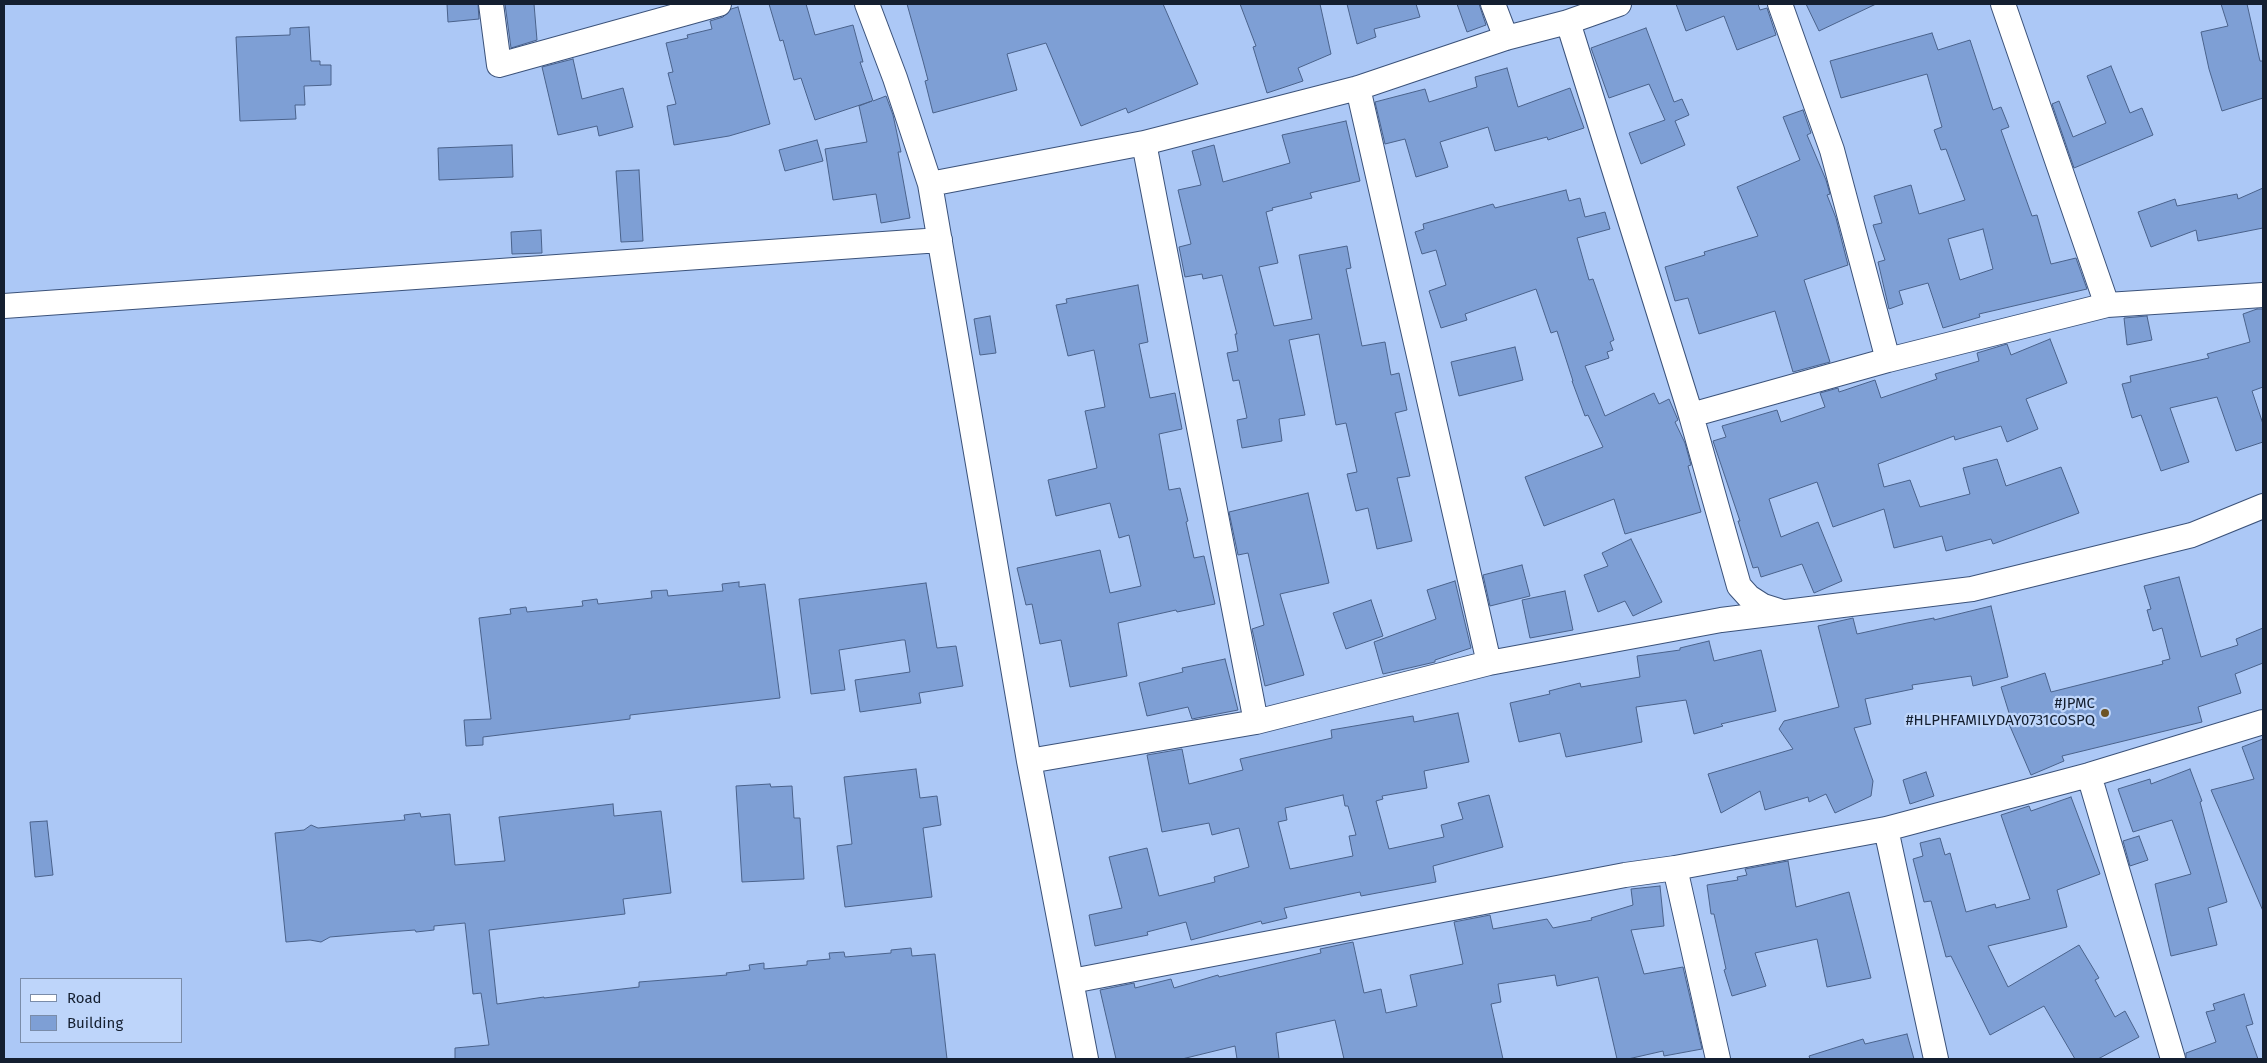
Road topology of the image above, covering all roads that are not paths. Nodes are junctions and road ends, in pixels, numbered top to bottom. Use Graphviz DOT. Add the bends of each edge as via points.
graph roads {
  1 [pos="491,4"];
  2 [pos="719,4"];
  3 [pos="867,4"];
  4 [pos="1493,4"];
  5 [pos="1619,4"];
  6 [pos="1780,4"];
  7 [pos="2002,4"];
  8 [pos="1568,22"];
  9 [pos="1506,38"];
  10 [pos="1358,88"];
  11 [pos="1144,143"];
  12 [pos="930,184"];
  13 [pos="940,240"];
  14 [pos="2263,295"];
  15 [pos="2107,305"];
  16 [pos="4,306"];
  17 [pos="1888,360"];
  18 [pos="1691,415"];
  19 [pos="2263,506"];
  20 [pos="1739,586"];
  21 [pos="1787,613"];
  22 [pos="1720,620"];
  23 [pos="1489,664"];
  24 [pos="1256,722"];
  25 [pos="2263,722"];
  26 [pos="1029,761"];
  27 [pos="2089,775"];
  28 [pos="1886,829"];
  29 [pos="1675,868"];
  30 [pos="1072,980"];
  31 [pos="1086,1059"];
  32 [pos="1718,1059"];
  33 [pos="1936,1059"];
  34 [pos="2173,1059"];
  1 -- 2 [label="street" via="499,65"];
  3 -- 12 [label="street"];
  4 -- 9 [label="street"];
  5 -- 8 [label="street"];
  6 -- 17 [label="street" via="1832,150"];
  7 -- 15 [label="street"];
  8 -- 9 [label="street"];
  8 -- 18 [label="street"];
  9 -- 10 [label="street"];
  10 -- 11 [label="street"];
  10 -- 23 [label="street"];
  11 -- 12 [label="street"];
  11 -- 24 [label="street"];
  12 -- 13 [label="street"];
  13 -- 16 [label="street"];
  13 -- 26 [label="street"];
  14 -- 15 [label="street"];
  15 -- 17 [label="street"];
  17 -- 18 [label="street"];
  18 -- 20 [label="street"];
  19 -- 21 [label="street" via="2192,535 1972,589"];
  20 -- 21 [label="street" via="1763,606"];
  20 -- 22 [label="street"];
  21 -- 22 [label="street"];
  22 -- 23 [label="street"];
  23 -- 24 [label="street"];
  24 -- 26 [label="street"];
  25 -- 27 [label="street"];
  26 -- 30 [label="street"];
  27 -- 28 [label="street"];
  27 -- 34 [label="street"];
  28 -- 29 [label="street"];
  28 -- 33 [label="street"];
  29 -- 30 [label="street"];
  29 -- 32 [label="street"];
  30 -- 31 [label="street"];
}
